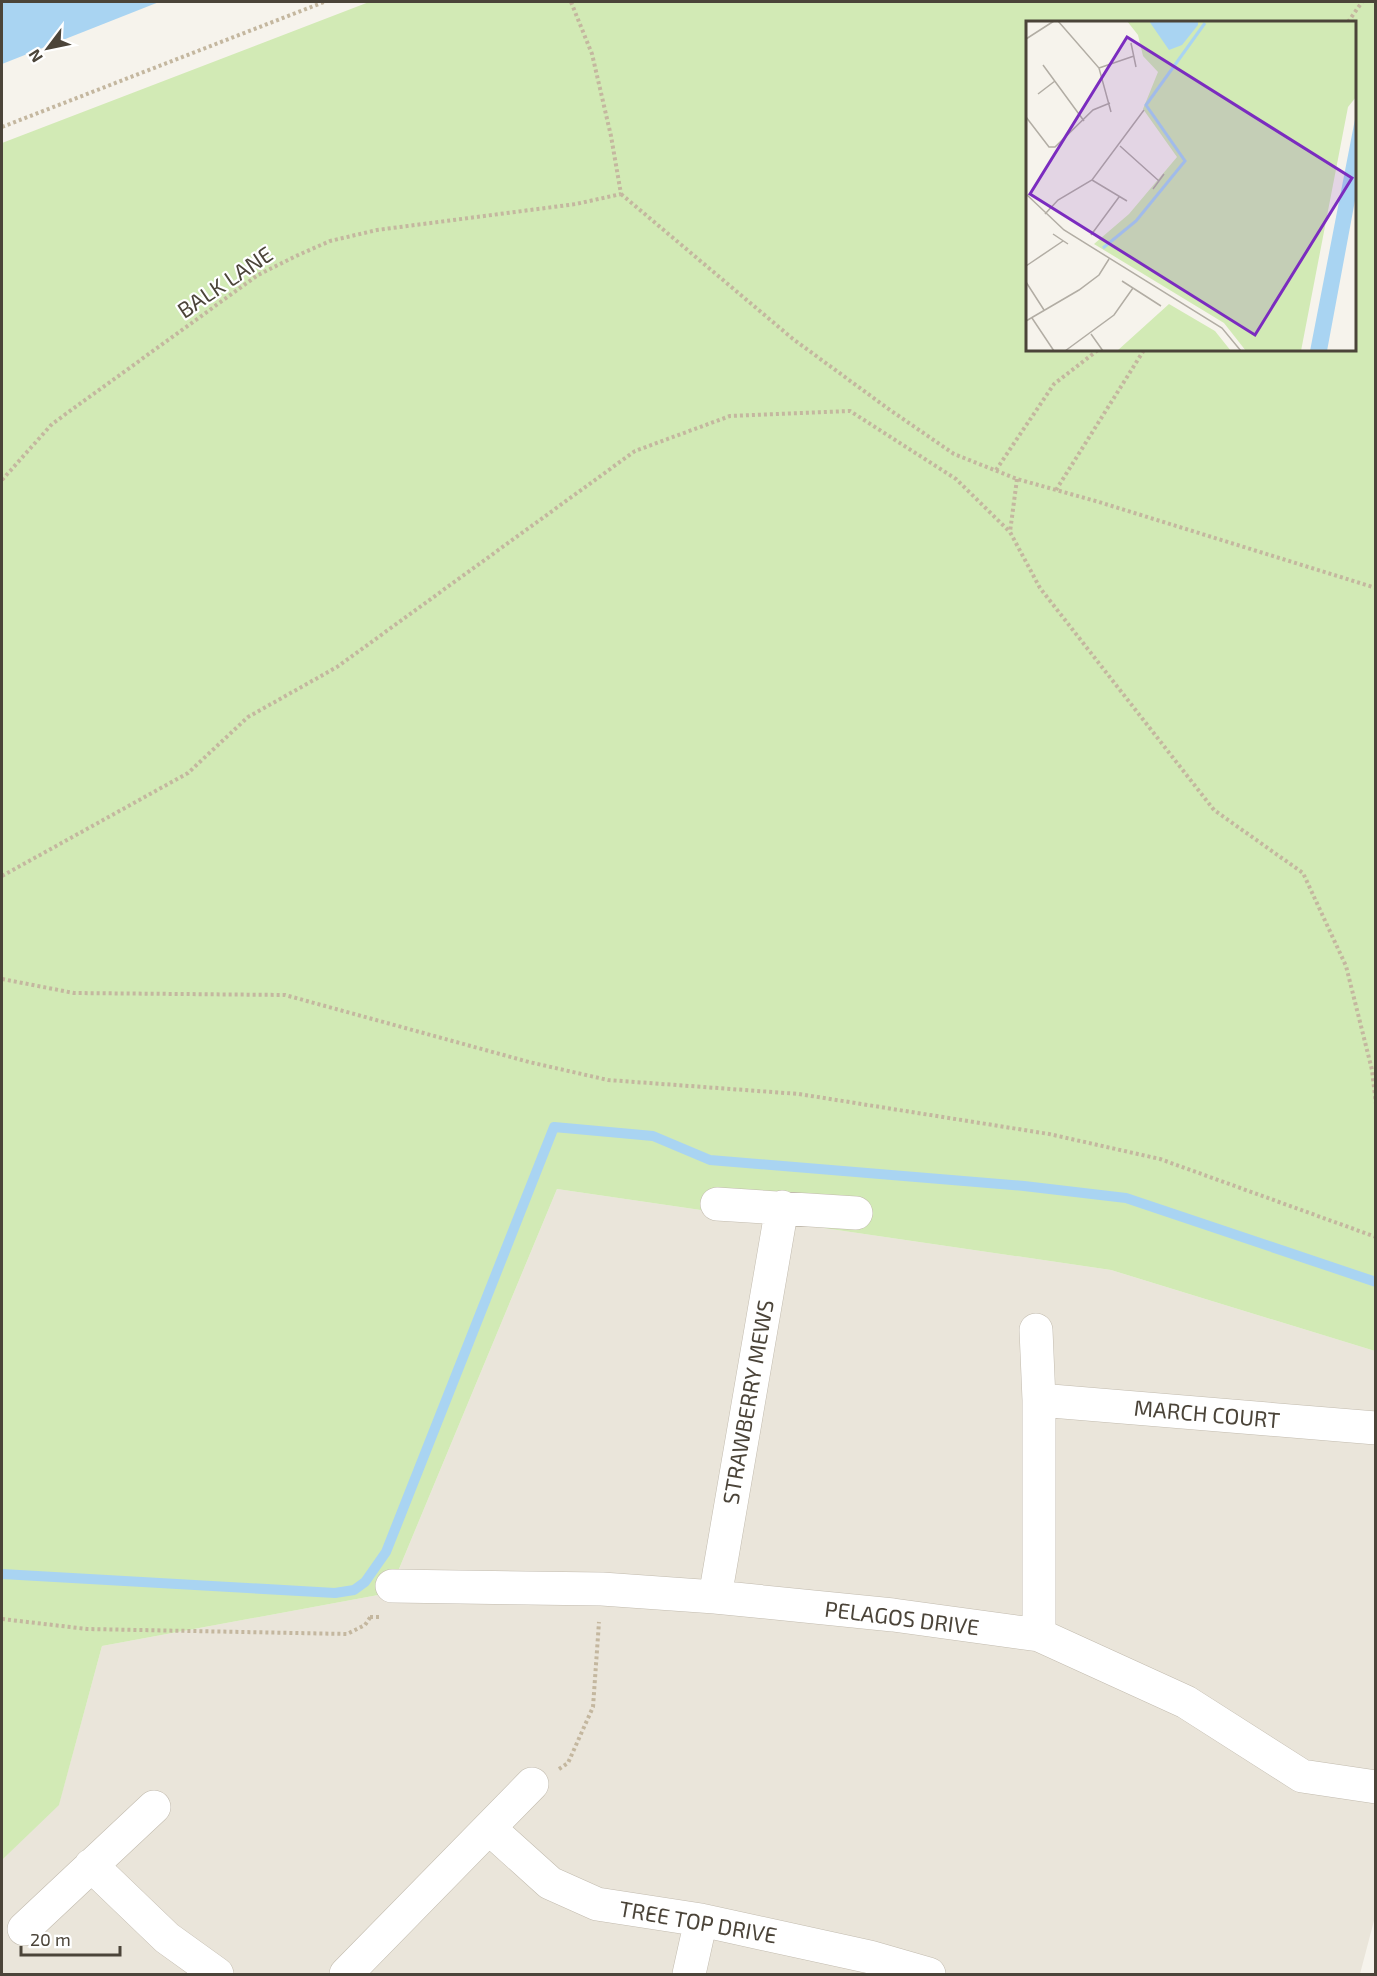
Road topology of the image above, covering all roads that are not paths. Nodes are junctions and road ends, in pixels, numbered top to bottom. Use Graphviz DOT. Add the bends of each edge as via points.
graph roads {
  1 [pos="717,1204"];
  2 [pos="782,1207"];
  3 [pos="856,1213"];
  4 [pos="1036,1330"];
  5 [pos="1038,1400"];
  6 [pos="1376,1428"];
  7 [pos="392,1586"];
  8 [pos="715,1597"];
  9 [pos="1039,1635"];
  10 [pos="532,1784"];
  11 [pos="1376,1787"];
  12 [pos="154,1807"];
  13 [pos="489,1828"];
  14 [pos="91,1865"];
  15 [pos="701,1920"];
  16 [pos="24,1929"];
  17 [pos="217,1974"];
  18 [pos="346,1974"];
  19 [pos="689,1974"];
  20 [pos="929,1974"];
  1 -- 2 [label="street"];
  2 -- 3 [label="street"];
  2 -- 8 [label="street, STRAWBERRY MEWS"];
  4 -- 5 [label="street"];
  5 -- 6 [label="street, MARCH COURT"];
  5 -- 9 [label="street"];
  7 -- 8 [label="street, PELAGOS DRIVE" via="602,1589"];
  8 -- 9 [label="street, PELAGOS DRIVE"];
  9 -- 11 [label="street, PELAGOS DRIVE" via="1186,1702 1302,1776"];
  10 -- 13 [label="street"];
  12 -- 14 [label="street"];
  13 -- 15 [label="street, TREE TOP DRIVE" via="550,1883 597,1904"];
  13 -- 18 [label="street"];
  14 -- 16 [label="street"];
  14 -- 17 [label="street" via="167,1938"];
  15 -- 19 [label="street"];
  15 -- 20 [label="street, TREE TOP DRIVE"];
}
